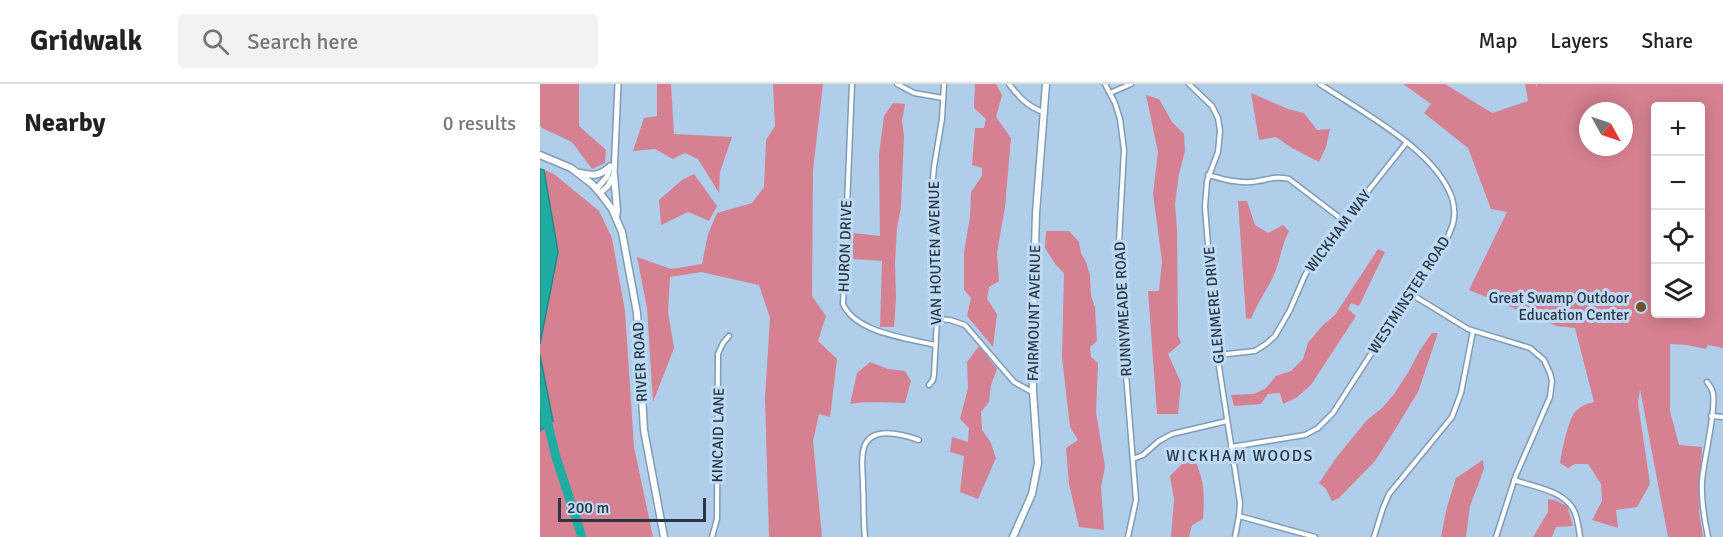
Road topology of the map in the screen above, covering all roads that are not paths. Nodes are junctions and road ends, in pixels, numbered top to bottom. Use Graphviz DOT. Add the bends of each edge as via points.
graph roads {
  1 [pos="618,84"];
  2 [pos="852,84"];
  3 [pos="897,84"];
  4 [pos="944,84"];
  5 [pos="1009,84"];
  6 [pos="1046,84"];
  7 [pos="1105,84"];
  8 [pos="1131,84"];
  9 [pos="1189,84"];
  10 [pos="1320,84"];
  11 [pos="1110,93"];
  12 [pos="943,98"];
  13 [pos="1043,112"];
  14 [pos="1407,142"];
  15 [pos="542,156"];
  16 [pos="614,160"];
  17 [pos="610,167"];
  18 [pos="579,173"];
  19 [pos="1208,174"];
  20 [pos="614,175"];
  21 [pos="598,191"];
  22 [pos="616,219"];
  23 [pos="1344,221"];
  24 [pos="1411,294"];
  25 [pos="937,319"];
  26 [pos="1473,332"];
  27 [pos="729,336"];
  28 [pos="935,345"];
  29 [pos="1218,355"];
  30 [pos="1707,382"];
  31 [pos="929,385"];
  32 [pos="1033,392"];
  33 [pos="1712,416"];
  34 [pos="1723,417"];
  35 [pos="1227,421"];
  36 [pos="919,440"];
  37 [pos="1231,447"];
  38 [pos="1133,459"];
  39 [pos="1514,480"];
  40 [pos="1239,516"];
  41 [pos="664,537"];
  42 [pos="712,537"];
  43 [pos="865,537"];
  44 [pos="1013,537"];
  45 [pos="1128,537"];
  46 [pos="1235,537"];
  47 [pos="1315,537"];
  48 [pos="1374,537"];
  49 [pos="1496,537"];
  50 [pos="1580,537"];
  51 [pos="1708,537"];
  1 -- 16 [label="street"];
  2 -- 28 [label="street, HURON DRIVE" via="843,304 849,314 873,330"];
  3 -- 12 [label="street" via="914,93"];
  4 -- 12 [label="street, VAN HOUTEN AVENUE"];
  5 -- 13 [label="street" via="1026,104"];
  6 -- 13 [label="main road, FAIRMOUNT AVENUE"];
  7 -- 11 [label="street, RUNNYMEADE ROAD"];
  8 -- 11 [label="street"];
  9 -- 19 [label="street, GLENMERE DRIVE" via="1212,105 1219,124 1219,146"];
  10 -- 14 [label="street, WESTMINSTER ROAD"];
  11 -- 38 [label="street, RUNNYMEADE ROAD" via="1124,137 1118,260"];
  12 -- 25 [label="street, VAN HOUTEN AVENUE" via="932,190"];
  13 -- 32 [label="main road, FAIRMOUNT AVENUE" via="1035,225"];
  14 -- 23 [label="street, WICKHAM WAY"];
  14 -- 24 [label="street, WESTMINSTER ROAD" via="1437,172 1454,207 1451,231"];
  15 -- 18 [label="main road, RIVER ROAD"];
  16 -- 17 [label="street"];
  16 -- 20 [label="street"];
  17 -- 18 [label="main road" via="598,175"];
  17 -- 21 [label="street"];
  18 -- 21 [label="main road, RIVER ROAD"];
  19 -- 23 [label="street" via="1237,182 1289,179"];
  19 -- 29 [label="street, GLENMERE DRIVE" via="1205,207"];
  20 -- 21 [label="street" via="608,186"];
  20 -- 22 [label="main road"];
  21 -- 22 [label="main road, RIVER ROAD"];
  22 -- 41 [label="main road, RIVER ROAD" via="637,313 644,430"];
  23 -- 29 [label="street, WICKHAM WAY" via="1305,275 1275,336 1255,351"];
  24 -- 26 [label="street"];
  24 -- 37 [label="street, WESTMINSTER ROAD" via="1333,413 1318,428 1299,437"];
  25 -- 28 [label="street, VAN HOUTEN AVENUE"];
  25 -- 32 [label="street" via="965,325 1014,382"];
  26 -- 39 [label="street" via="1530,348 1544,360 1550,373 1552,390 1548,404"];
  26 -- 48 [label="street" via="1452,417 1389,494"];
  27 -- 42 [label="street, KINCAID LANE" via="718,354 717,519"];
  28 -- 31 [label="street, VAN HOUTEN AVENUE" via="934,375"];
  29 -- 35 [label="street, GLENMERE DRIVE"];
  30 -- 33 [label="street" via="1713,390"];
  32 -- 44 [label="main road, FAIRMOUNT AVENUE" via="1037,473"];
  33 -- 34 [label="street"];
  33 -- 51 [label="street" via="1702,494"];
  35 -- 37 [label="street, GLENMERE DRIVE"];
  35 -- 38 [label="street" via="1172,434"];
  36 -- 43 [label="street" via="882,433 864,447"];
  37 -- 40 [label="street, GLENMERE DRIVE"];
  38 -- 45 [label="street, RUNNYMEADE ROAD" via="1136,500"];
  39 -- 49 [label="street"];
  39 -- 50 [label="street" via="1563,498 1575,513"];
  40 -- 46 [label="street, GLENMERE DRIVE"];
  40 -- 47 [label="street"];
}
